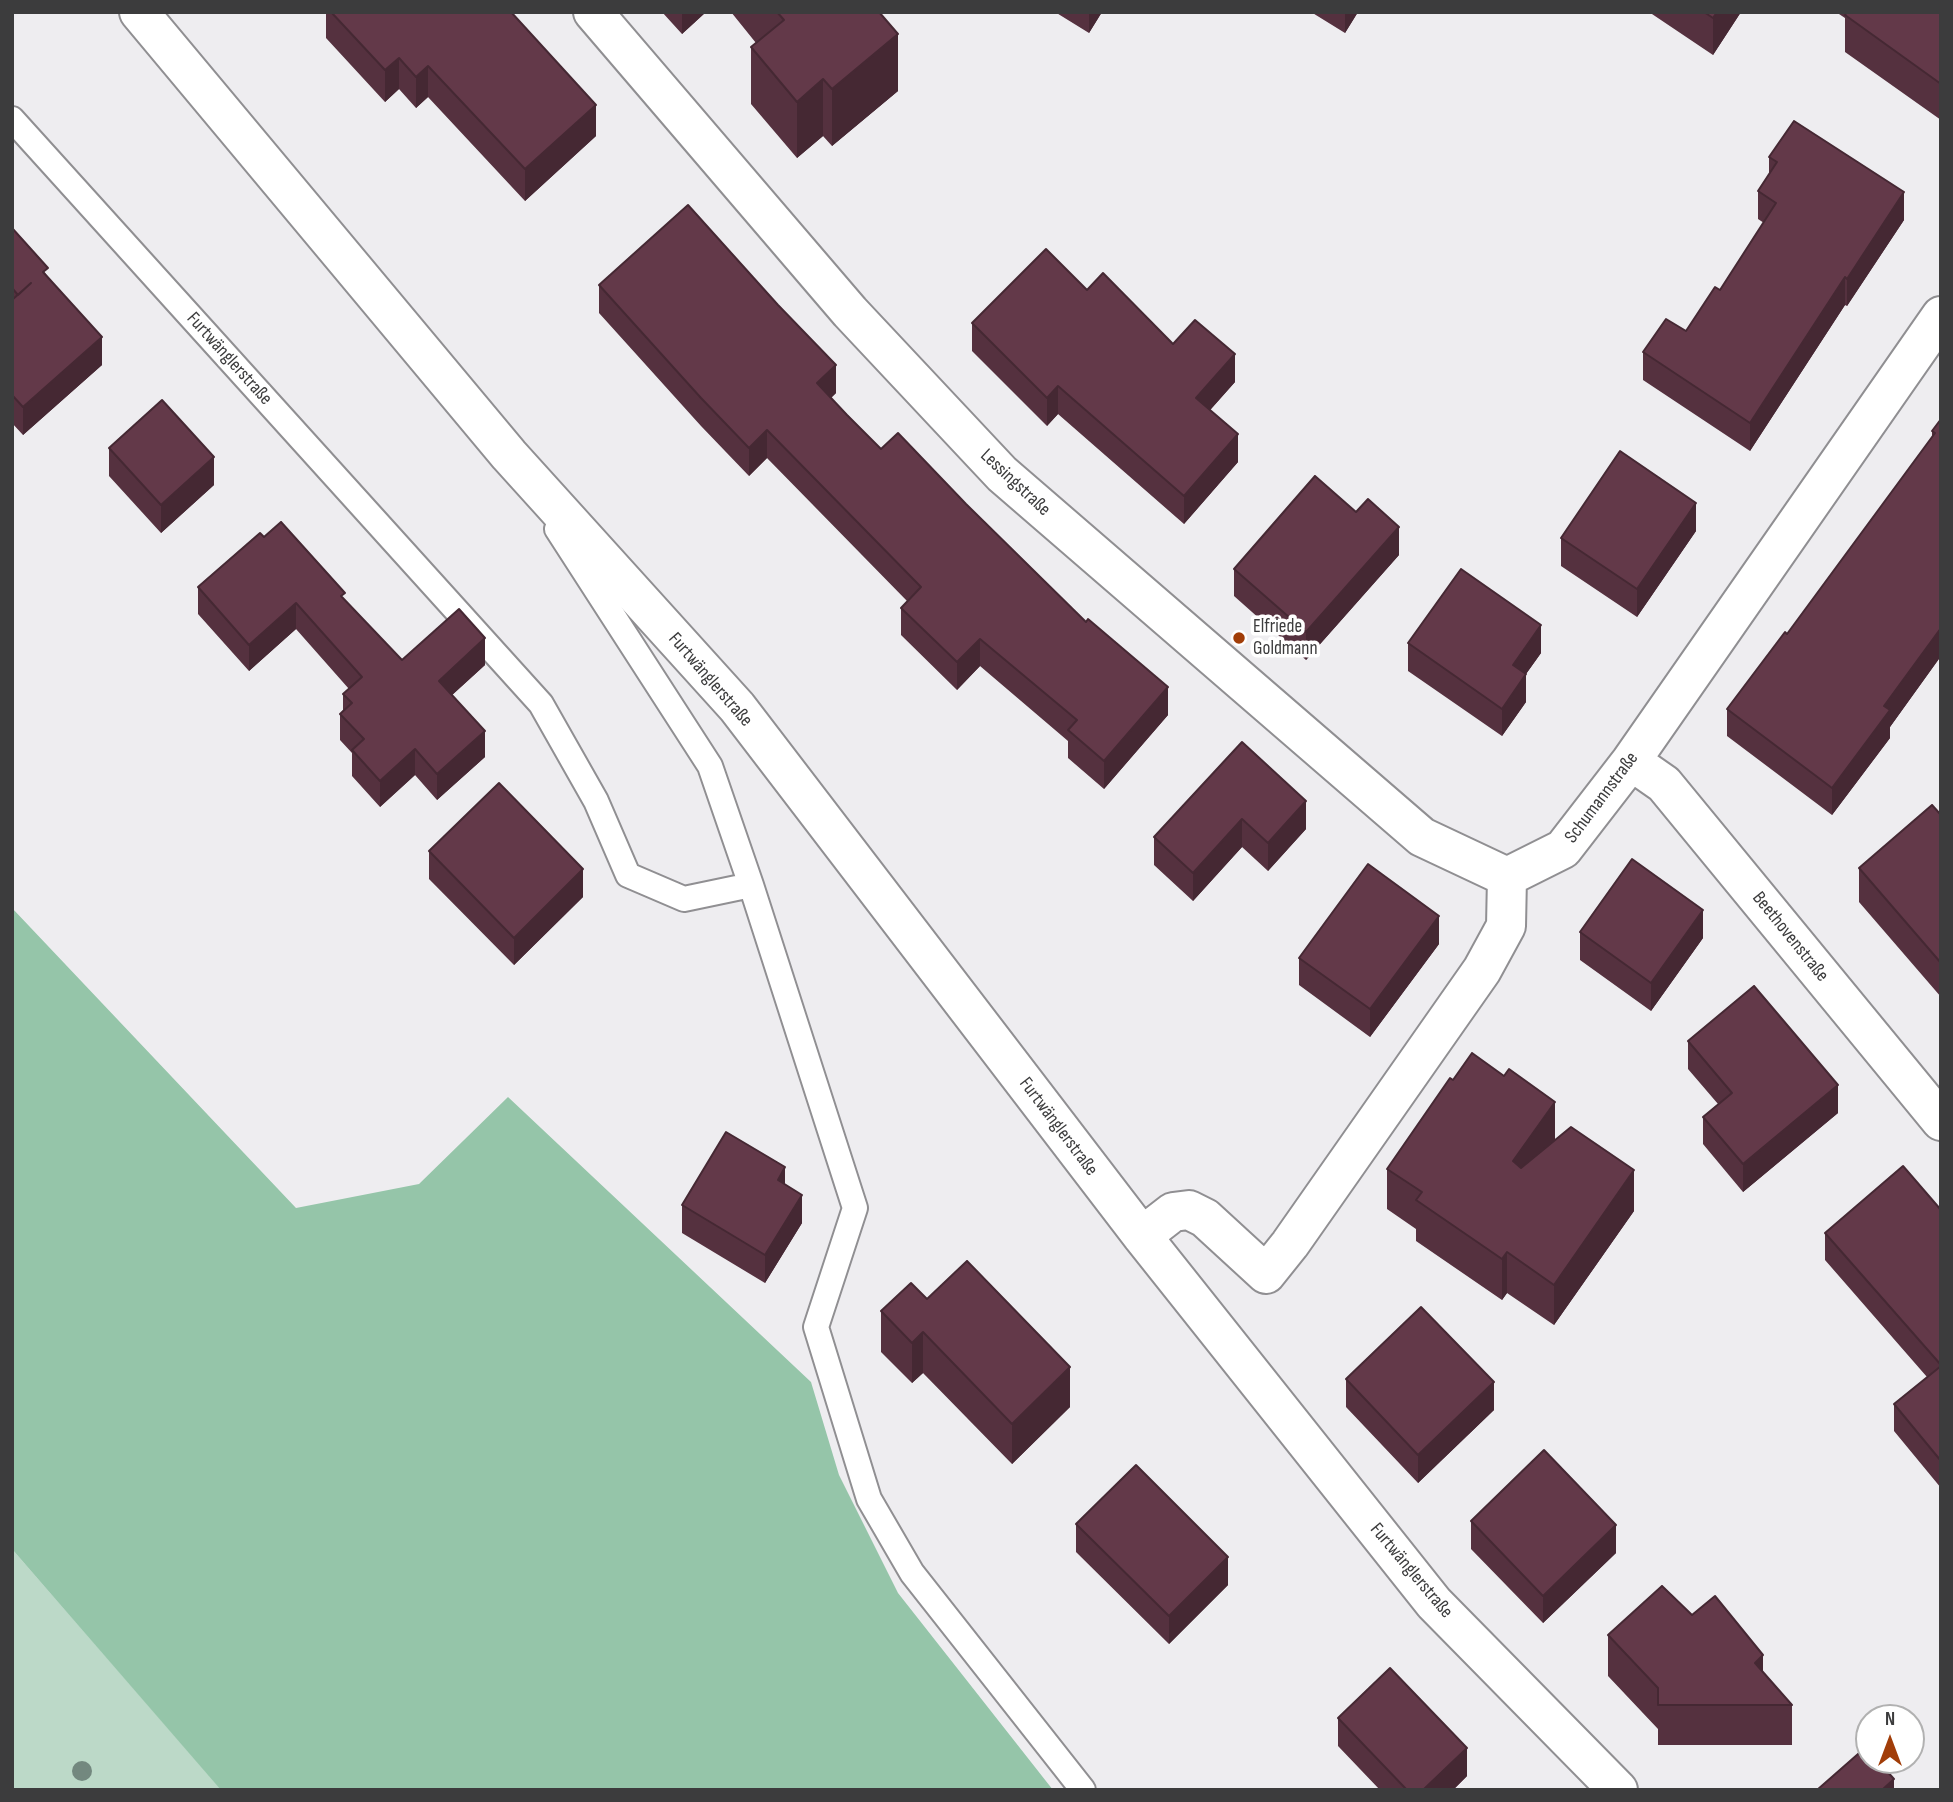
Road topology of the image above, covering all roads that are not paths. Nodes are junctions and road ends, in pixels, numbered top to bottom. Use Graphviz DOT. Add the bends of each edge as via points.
graph roads {
  1 [pos="139,12"];
  2 [pos="593,12"];
  3 [pos="12,119"];
  4 [pos="1941,316"];
  5 [pos="509,455"];
  6 [pos="1631,761"];
  7 [pos="1507,877"];
  8 [pos="751,884"];
  9 [pos="1941,1121"];
  10 [pos="1142,1236"];
  11 [pos="1083,1790"];
  12 [pos="1618,1790"];
  1 -- 5 [label="street, Furtwänglerstraße"];
  2 -- 7 [label="street, Lessingstraße" via="850,312 1002,474 1422,837"];
  3 -- 8 [label="lane, Furtwänglerstraße" via="541,704 596,801 628,874 684,899"];
  4 -- 6 [label="street, Schumannstraße"];
  5 -- 8 [label="lane, Furtwänglerstraße" via="710,766"];
  5 -- 10 [label="street, Furtwänglerstraße" via="737,707"];
  6 -- 7 [label="street, Schumannstraße" via="1563,849"];
  6 -- 9 [label="street, Beethovenstraße" via="1664,784"];
  7 -- 10 [label="street" via="1506,926 1482,970 1266,1274 1205,1218 1189,1210 1173,1212"];
  8 -- 11 [label="lane, Furtwänglerstraße" via="855,1208 816,1327 869,1499 912,1573"];
  10 -- 12 [label="street, Furtwänglerstraße" via="1434,1603"];
}
